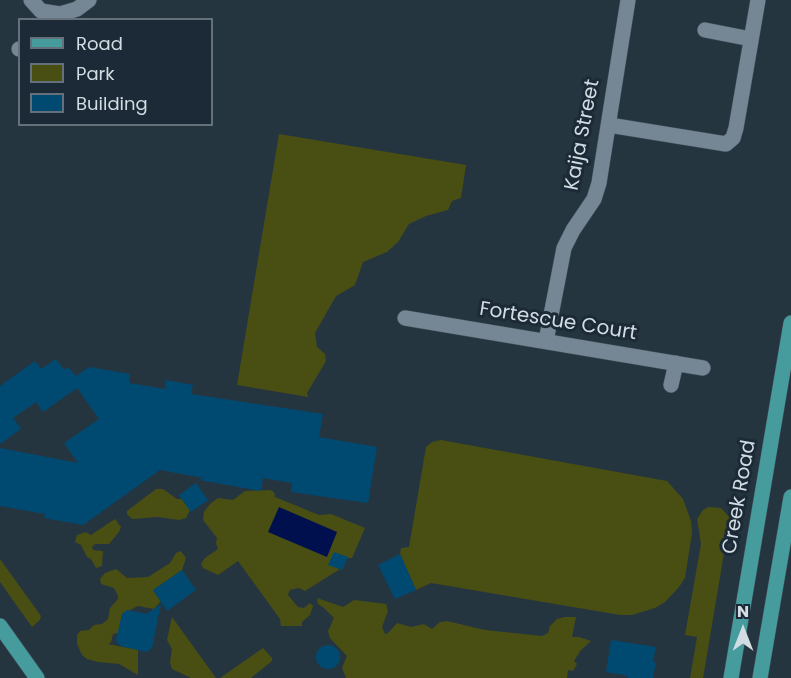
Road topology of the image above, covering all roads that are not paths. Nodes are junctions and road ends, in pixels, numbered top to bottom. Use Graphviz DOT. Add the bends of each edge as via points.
graph roads {
  1 [pos="31,0"];
  2 [pos="89,0"];
  3 [pos="628,0"];
  4 [pos="758,0"];
  5 [pos="58,17"];
  6 [pos="705,30"];
  7 [pos="751,39"];
  8 [pos="609,125"];
  9 [pos="405,318"];
  10 [pos="791,323"];
  11 [pos="546,341"];
  12 [pos="676,363"];
  13 [pos="703,368"];
  14 [pos="671,385"];
  15 [pos="791,497"];
  16 [pos="0,626"];
  17 [pos="37,678"];
  18 [pos="731,678"];
  19 [pos="760,678"];
  1 -- 5 [label="street" via="41,11"];
  2 -- 5 [label="street"];
  3 -- 8 [label="street, Kaija Street"];
  4 -- 7 [label="street"];
  6 -- 7 [label="street"];
  7 -- 8 [label="street" via="736,128 726,144"];
  8 -- 11 [label="street, Kaija Street" via="594,199 564,248"];
  9 -- 11 [label="street, Fortescue Court"];
  10 -- 18 [label="main road, Creek Road"];
  11 -- 12 [label="street, Fortescue Court"];
  12 -- 13 [label="street, Fortescue Court"];
  12 -- 14 [label="street"];
  15 -- 19 [label="main road"];
  16 -- 17 [label="main road"];
}
